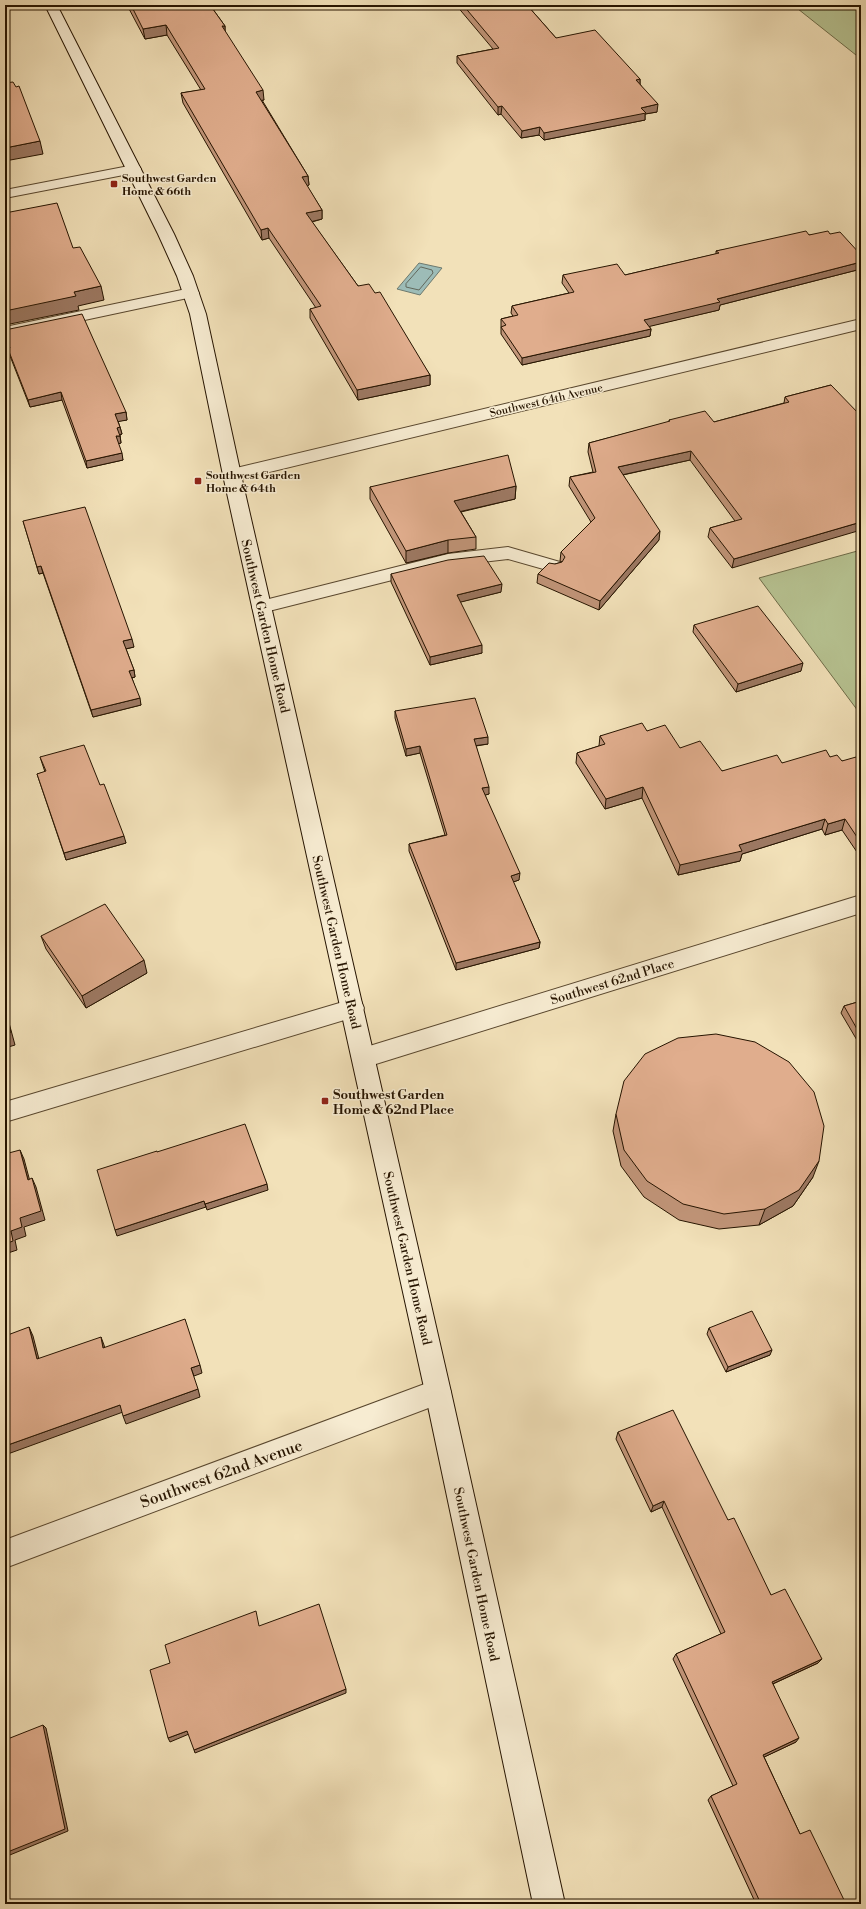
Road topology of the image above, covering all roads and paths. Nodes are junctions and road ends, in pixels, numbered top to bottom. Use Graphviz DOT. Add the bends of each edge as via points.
graph roads {
  1 [pos="51,5"];
  2 [pos="134,169"];
  3 [pos="5,194"];
  4 [pos="191,293"];
  5 [pos="861,324"];
  6 [pos="5,332"];
  7 [pos="232,475"];
  8 [pos="554,566"];
  9 [pos="261,607"];
  10 [pos="861,904"];
  11 [pos="353,1008"];
  12 [pos="363,1058"];
  13 [pos="5,1112"];
  14 [pos="438,1392"];
  15 [pos="5,1554"];
  16 [pos="549,1904"];
  1 -- 2 [label="street, Southwest Garden Home Road"];
  2 -- 3 [label="street"];
  2 -- 4 [label="street, Southwest Garden Home Road" via="177,256"];
  4 -- 6 [label="street"];
  4 -- 7 [label="street, Southwest Garden Home Road" via="198,314"];
  5 -- 7 [label="street, Southwest 64th Avenue"];
  7 -- 9 [label="street, Southwest Garden Home Road"];
  8 -- 9 [label="street" via="508,553 448,560"];
  9 -- 11 [label="street, Southwest Garden Home Road"];
  10 -- 12 [label="street, Southwest 62nd Place"];
  11 -- 12 [label="street, Southwest Garden Home Road"];
  11 -- 13 [label="street"];
  12 -- 14 [label="street, Southwest Garden Home Road"];
  14 -- 15 [label="street, Southwest 62nd Avenue"];
  14 -- 16 [label="street, Southwest Garden Home Road"];
}
